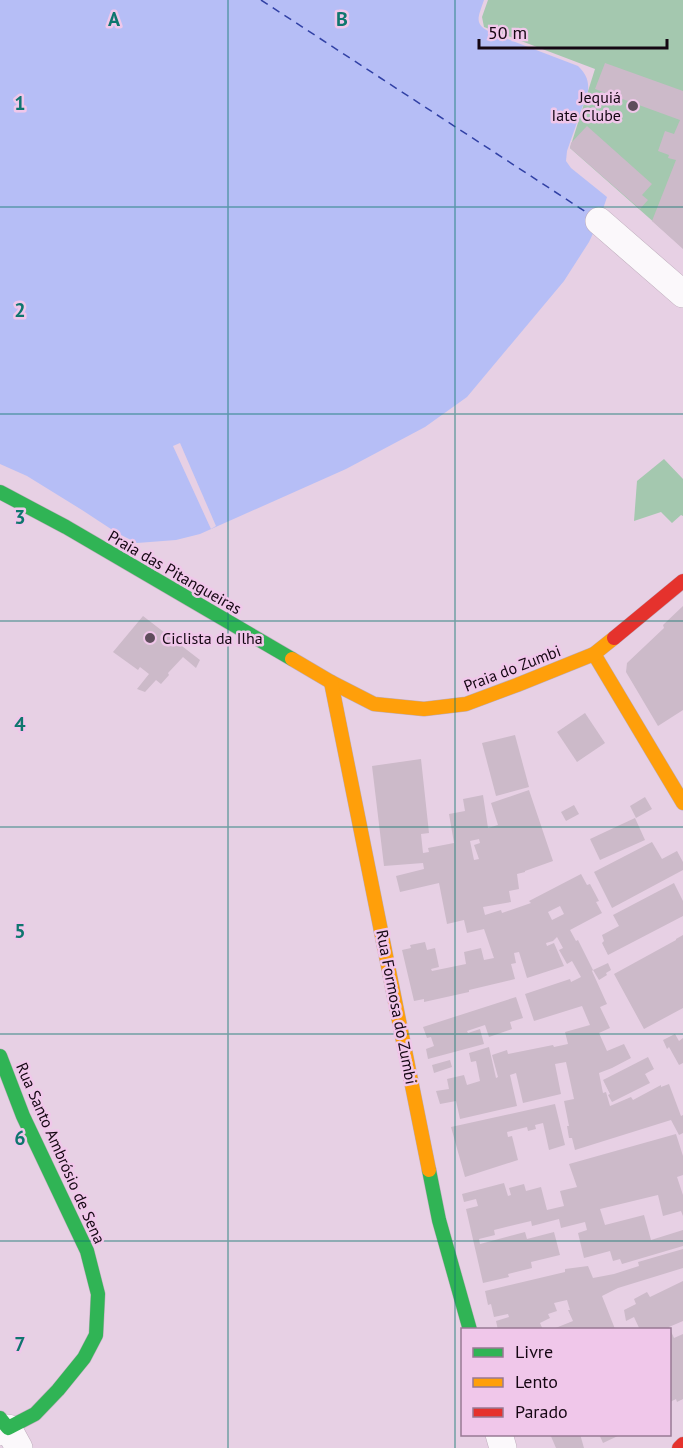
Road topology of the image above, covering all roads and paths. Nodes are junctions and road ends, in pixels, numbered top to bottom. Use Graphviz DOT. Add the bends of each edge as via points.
graph roads {
  1 [pos="599,221"];
  2 [pos="683,294"];
  3 [pos="0,492"];
  4 [pos="683,581"];
  5 [pos="594,654"];
  6 [pos="331,682"];
  7 [pos="683,803"];
  8 [pos="0,1056"];
  9 [pos="470,1328"];
  10 [pos="7,1431"];
  11 [pos="683,1444"];
  12 [pos="679,1448"];
  1 -- 2 [label="street"];
  3 -- 6 [label="street, Praia das Pitangueiras"];
  4 -- 5 [label="street, Praia do Zumbi"];
  5 -- 6 [label="street, Praia do Zumbi" via="466,704 424,709 374,704"];
  5 -- 7 [label="street"];
  6 -- 9 [label="street, Rua Formosa do Zumbi" via="439,1220"];
  8 -- 10 [label="street, Rua Santo Ambrósio de Sena" via="87,1251 98,1294 96,1335 84,1358 35,1413"];
  11 -- 12 [label="street"];
}
